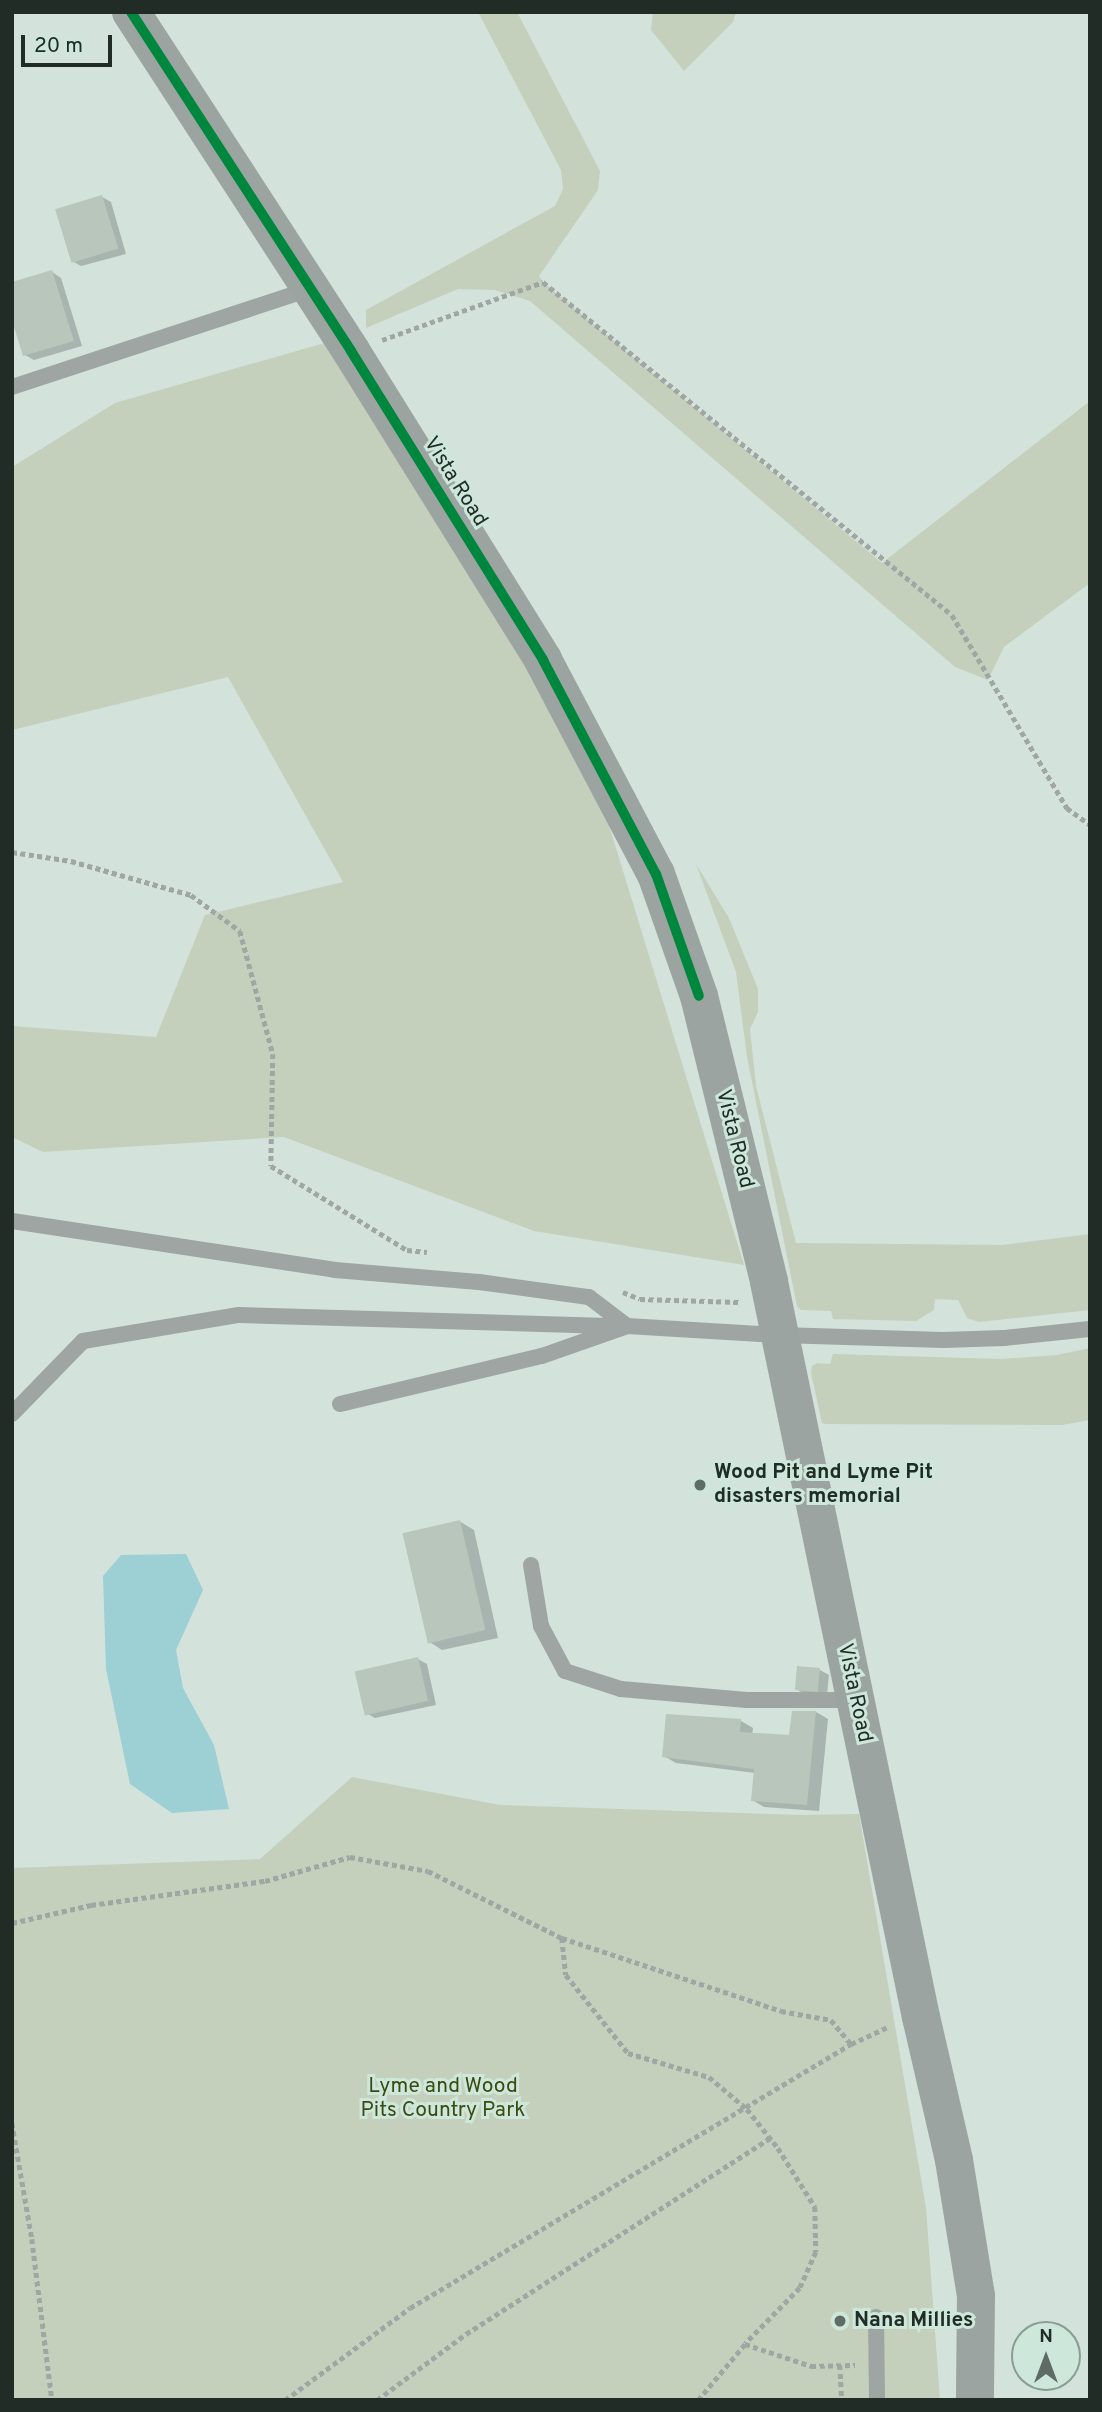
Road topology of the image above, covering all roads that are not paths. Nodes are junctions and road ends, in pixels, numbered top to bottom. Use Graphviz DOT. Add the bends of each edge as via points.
graph roads {
  1 [pos="131,12"];
  2 [pos="310,289"];
  3 [pos="12,387"];
  4 [pos="12,1221"];
  5 [pos="627,1326"];
  6 [pos="1090,1329"];
  7 [pos="780,1335"];
  8 [pos="340,1404"];
  9 [pos="12,1414"];
  10 [pos="531,1565"];
  11 [pos="856,1700"];
  12 [pos="876,2317"];
  13 [pos="877,2400"];
  14 [pos="975,2400"];
  1 -- 2 [label="main road, Vista Road"];
  2 -- 3 [label="lane"];
  2 -- 7 [label="main road, Vista Road" via="543,660 656,874 699,996"];
  4 -- 5 [label="lane" via="335,1270 589,1297"];
  5 -- 7 [label="lane"];
  5 -- 8 [label="lane" via="542,1356"];
  5 -- 9 [label="lane" via="239,1315 83,1341"];
  6 -- 7 [label="lane" via="956,1340"];
  7 -- 11 [label="main road, Vista Road"];
  10 -- 11 [label="lane" via="541,1626 565,1671 621,1689 747,1700"];
  11 -- 14 [label="main road, Vista Road" via="954,2160 976,2295"];
  12 -- 13 [label="lane"];
}
